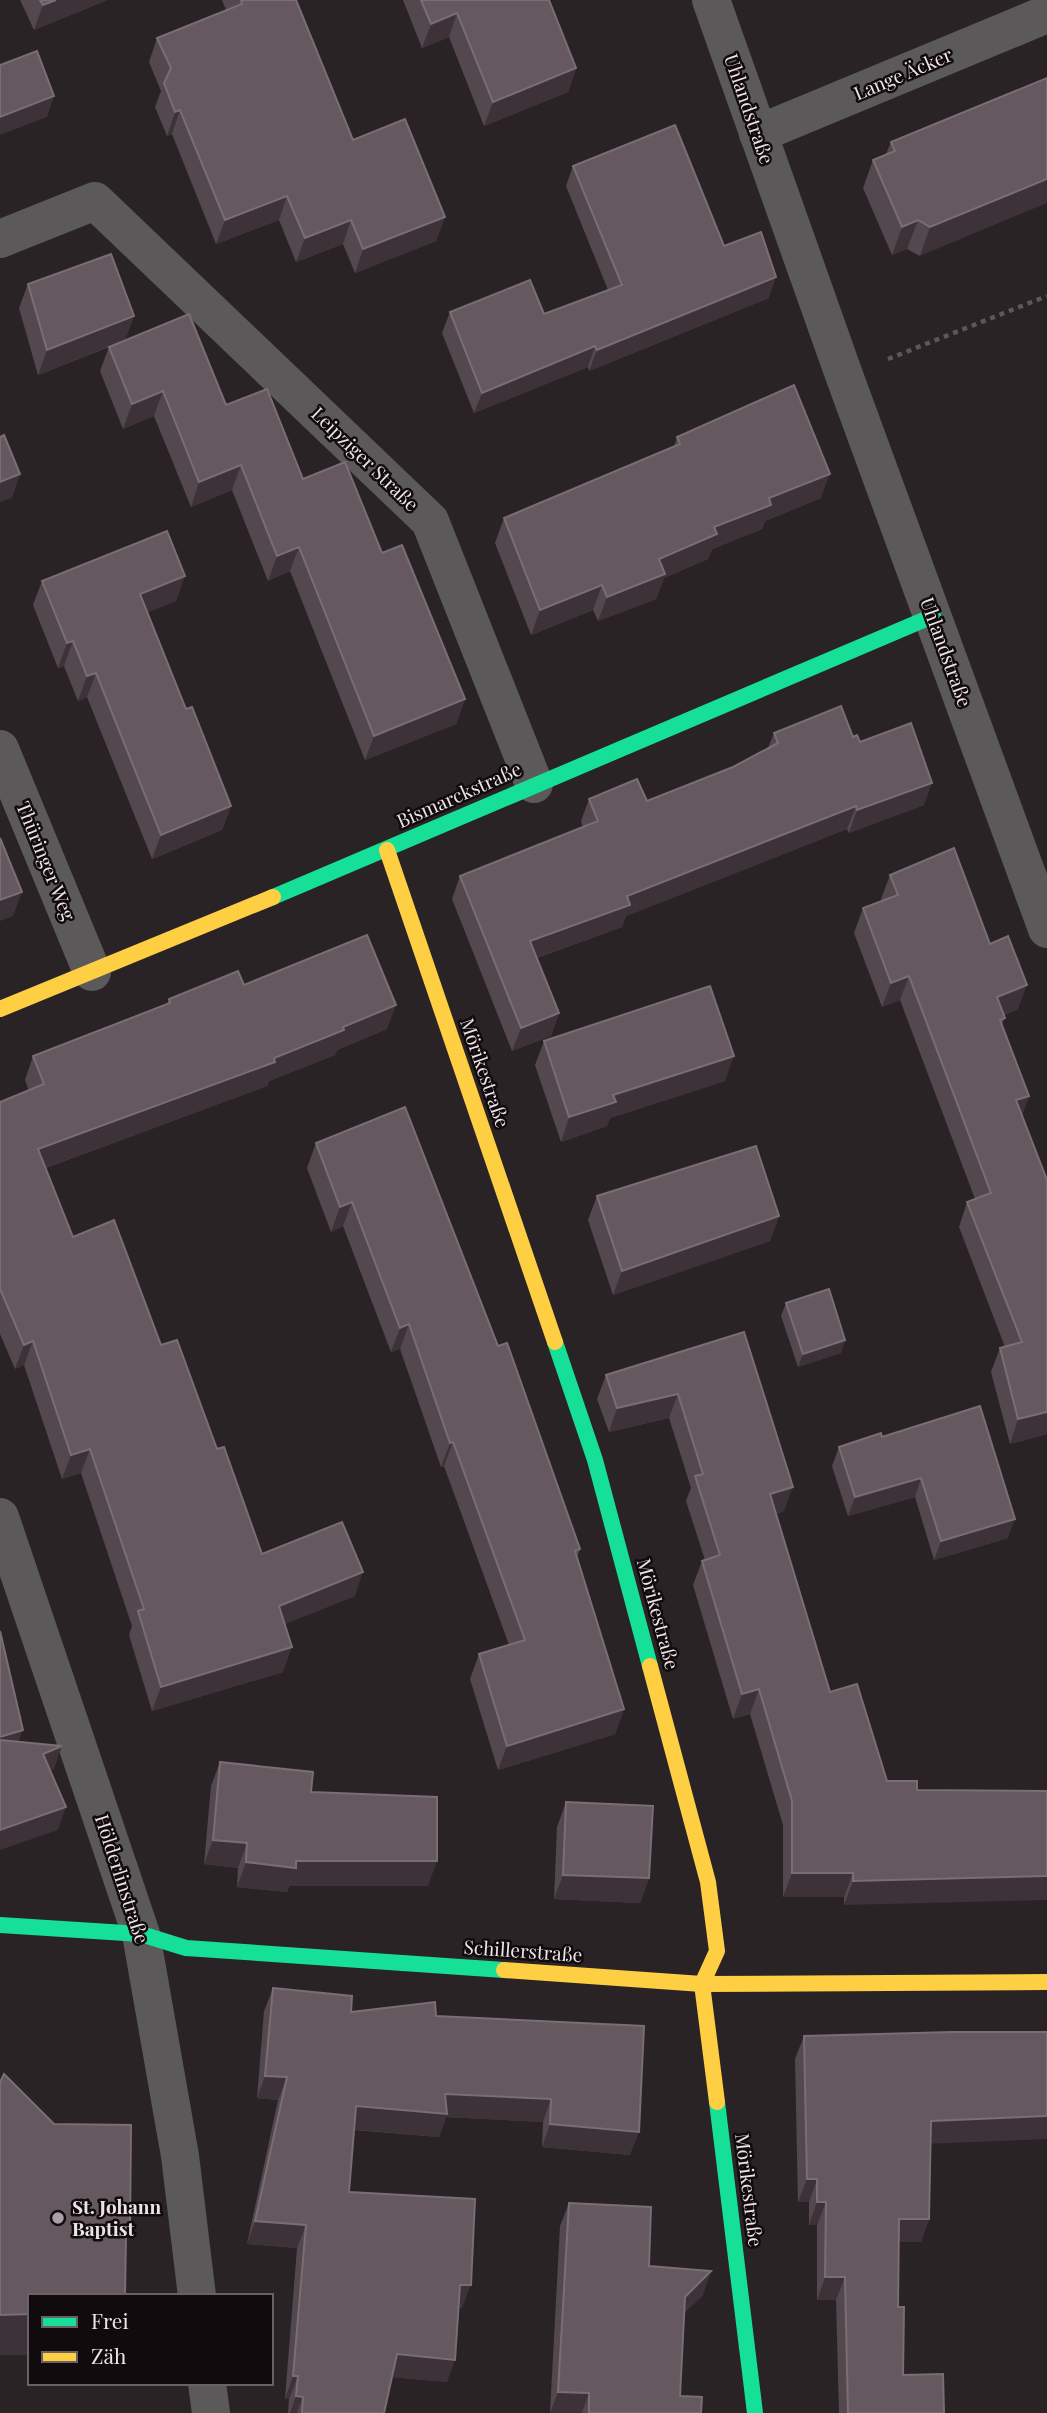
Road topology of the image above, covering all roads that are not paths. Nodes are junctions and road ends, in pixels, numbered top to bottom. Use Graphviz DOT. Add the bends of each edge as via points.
graph roads {
  1 [pos="711,0"];
  2 [pos="1047,14"];
  3 [pos="758,134"];
  4 [pos="0,239"];
  5 [pos="933,616"];
  6 [pos="0,749"];
  7 [pos="534,784"];
  8 [pos="387,850"];
  9 [pos="1047,929"];
  10 [pos="92,972"];
  11 [pos="0,1009"];
  12 [pos="0,1517"];
  13 [pos="0,1924"];
  14 [pos="141,1934"];
  15 [pos="1047,1982"];
  16 [pos="702,1984"];
  17 [pos="197,2294"];
  18 [pos="207,2385"];
  19 [pos="211,2413"];
  20 [pos="755,2413"];
  1 -- 3 [label="street, Uhlandstraße"];
  2 -- 3 [label="street, Lange Äcker"];
  3 -- 5 [label="street, Uhlandstraße"];
  4 -- 7 [label="street, Leipziger Straße" via="95,201 430,521"];
  5 -- 7 [label="street, Bismarckstraße"];
  5 -- 9 [label="street, Uhlandstraße"];
  6 -- 10 [label="street, Thüringer Weg"];
  7 -- 8 [label="street, Bismarckstraße"];
  8 -- 10 [label="street, Bismarckstraße"];
  8 -- 16 [label="street, Mörikestraße" via="595,1460 708,1882 717,1951"];
  10 -- 11 [label="street, Bismarckstraße"];
  12 -- 14 [label="street, Hölderlinstraße"];
  13 -- 14 [label="street, Schillerstraße"];
  14 -- 16 [label="street, Schillerstraße" via="186,1948"];
  14 -- 17 [label="street, Hölderlinstraße" via="180,2156"];
  15 -- 16 [label="street, Schillerstraße"];
  16 -- 20 [label="street, Mörikestraße"];
  18 -- 19 [label="street"];
}
